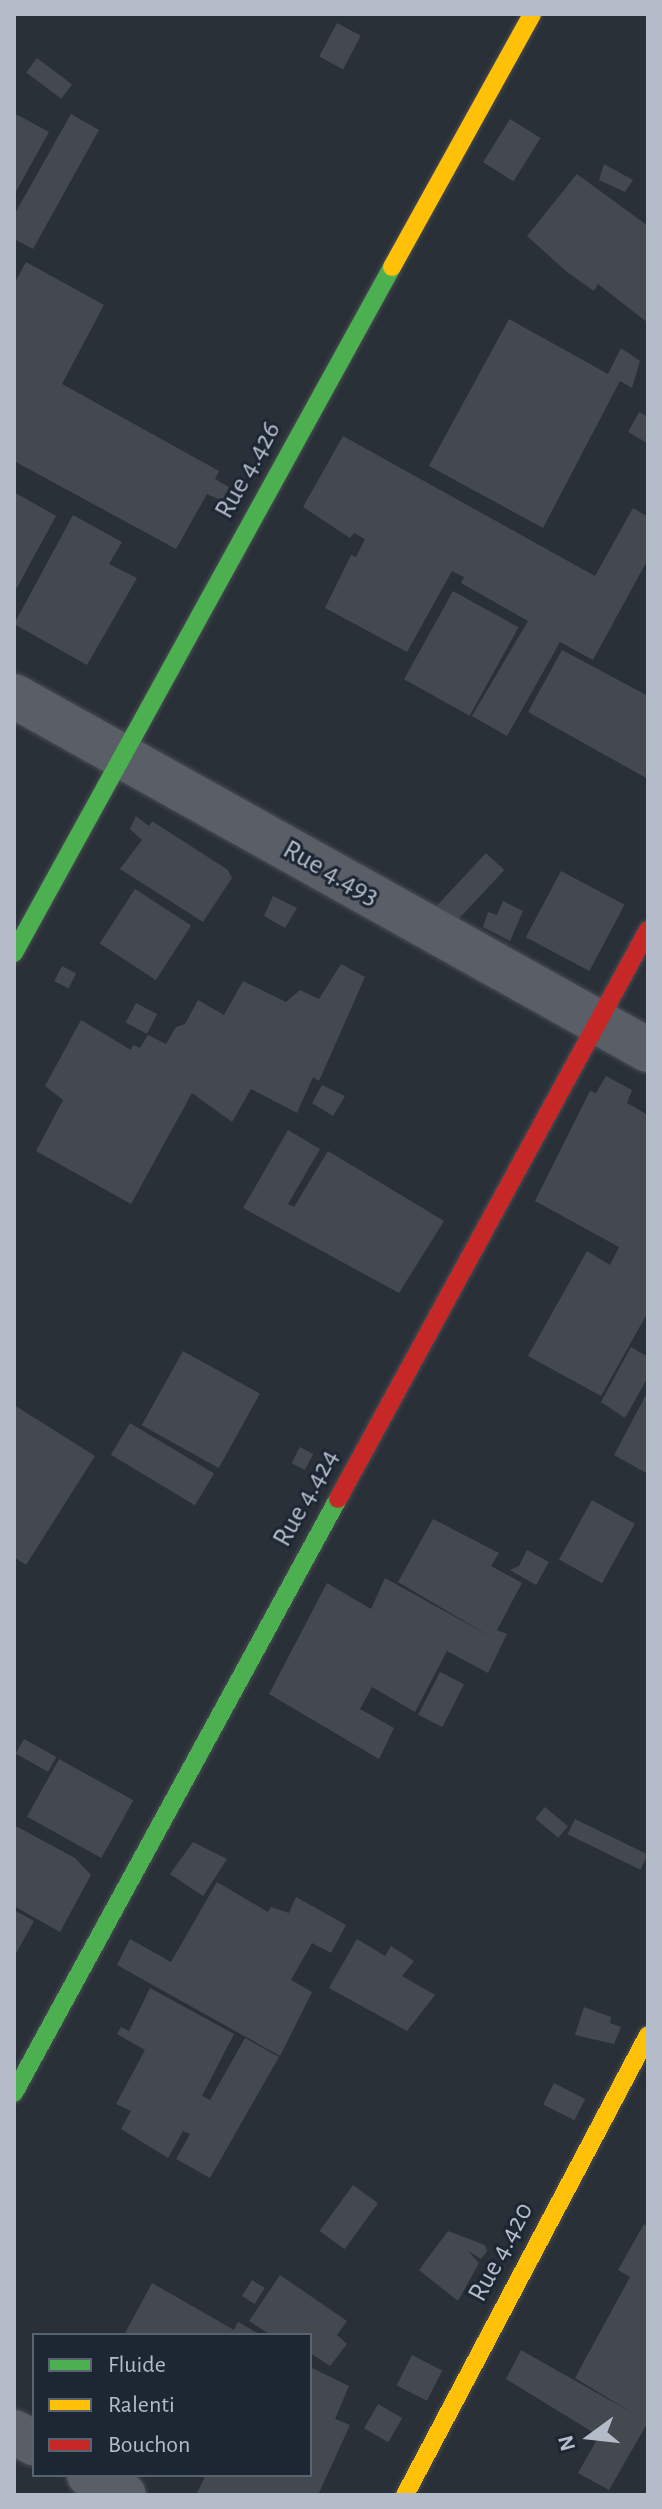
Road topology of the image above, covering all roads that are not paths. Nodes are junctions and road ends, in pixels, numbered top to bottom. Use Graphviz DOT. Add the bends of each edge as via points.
graph roads {
  1 [pos="532,14"];
  2 [pos="14,696"];
  3 [pos="122,756"];
  4 [pos="648,930"];
  5 [pos="14,953"];
  6 [pos="597,1021"];
  7 [pos="648,1050"];
  8 [pos="648,2035"];
  9 [pos="14,2093"];
  10 [pos="14,2432"];
  11 [pos="32,2442"];
  12 [pos="92,2477"];
  13 [pos="124,2495"];
  14 [pos="405,2495"];
  1 -- 3 [label="street, Rue 4.426"];
  2 -- 3 [label="street, Rue 4.493"];
  3 -- 5 [label="street, Rue 4.426"];
  3 -- 6 [label="street, Rue 4.493"];
  4 -- 6 [label="street, Rue 4.424"];
  6 -- 7 [label="street, Rue 4.493"];
  6 -- 9 [label="street, Rue 4.424"];
  8 -- 14 [label="street, Rue 4.420"];
  10 -- 11 [label="street"];
  12 -- 13 [label="street"];
}
